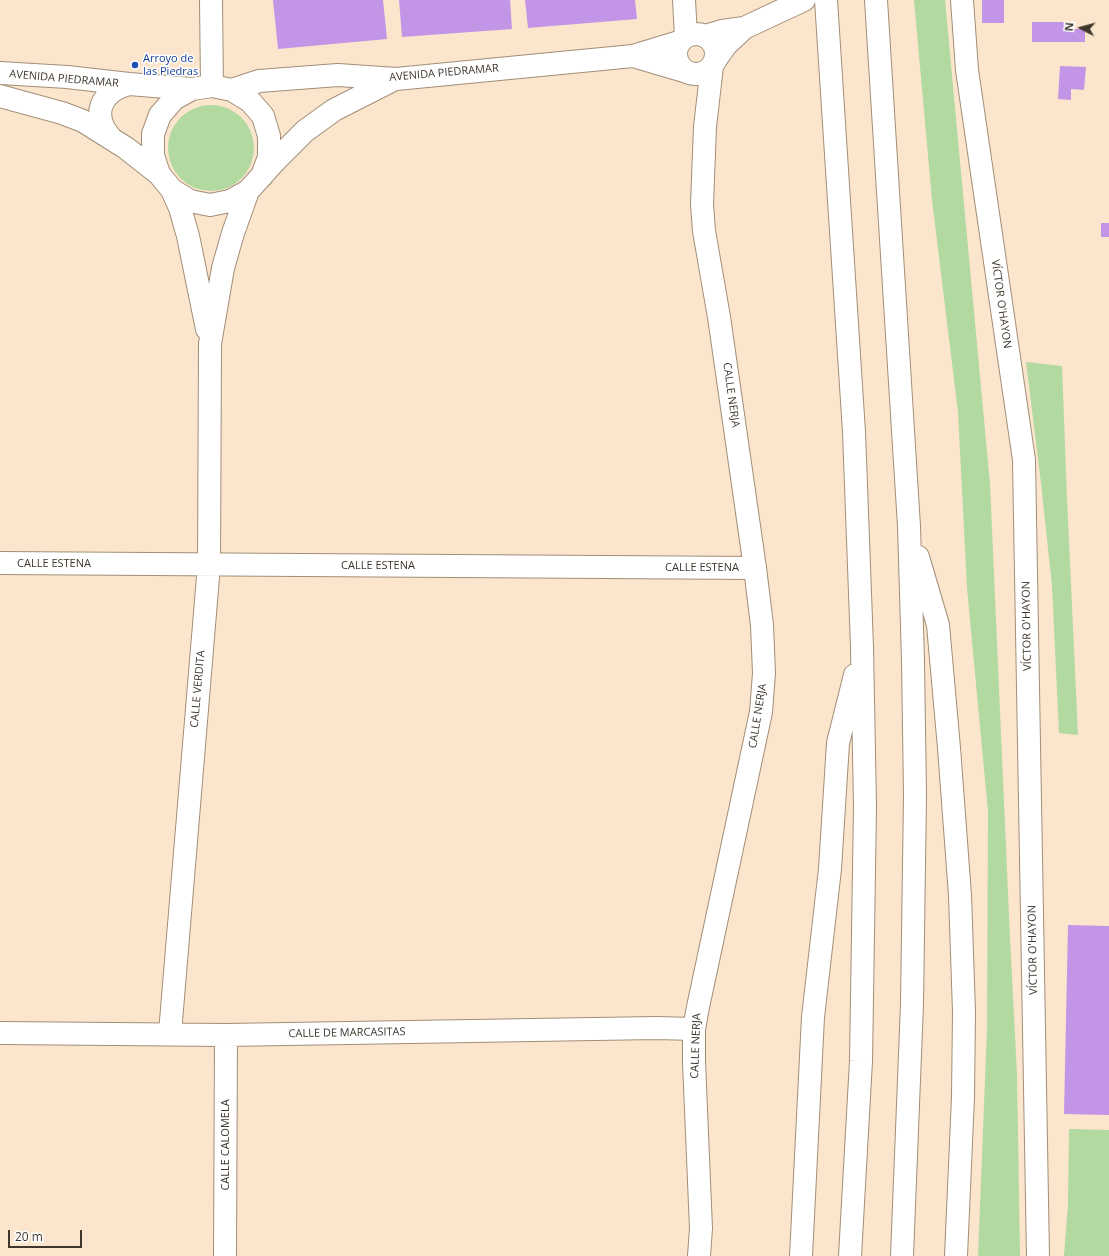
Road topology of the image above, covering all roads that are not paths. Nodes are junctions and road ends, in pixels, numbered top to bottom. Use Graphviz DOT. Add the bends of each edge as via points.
graph roads {
  1 [pos="211,0"];
  2 [pos="684,0"];
  3 [pos="689,0"];
  4 [pos="804,0"];
  5 [pos="826,0"];
  6 [pos="876,0"];
  7 [pos="962,0"];
  8 [pos="744,28"];
  9 [pos="693,37"];
  10 [pos="633,56"];
  11 [pos="714,63"];
  12 [pos="688,72"];
  13 [pos="0,73"];
  14 [pos="396,79"];
  15 [pos="129,84"];
  16 [pos="212,88"];
  17 [pos="0,96"];
  18 [pos="705,127"];
  19 [pos="111,138"];
  20 [pos="166,182"];
  21 [pos="255,183"];
  22 [pos="210,344"];
  23 [pos="909,526"];
  24 [pos="0,563"];
  25 [pos="209,565"];
  26 [pos="755,568"];
  27 [pos="862,647"];
  28 [pos="694,1030"];
  29 [pos="0,1033"];
  30 [pos="170,1033"];
  31 [pos="226,1035"];
  32 [pos="225,1256"];
  33 [pos="699,1256"];
  34 [pos="801,1256"];
  35 [pos="850,1256"];
  36 [pos="902,1256"];
  37 [pos="956,1256"];
  38 [pos="1038,1256"];
  1 -- 16 [label="main road"];
  2 -- 9 [label="main road"];
  3 -- 9 [label="main road"];
  4 -- 8 [label="main road"];
  5 -- 27 [label="main road" via="854,432"];
  6 -- 23 [label="main road"];
  7 -- 38 [label="main road, VÍCTOR O'HAYON" via="967,70 1024,460"];
  8 -- 9 [label="main road"];
  8 -- 11 [label="main road" via="726,45"];
  9 -- 10 [label="main road"];
  9 -- 11 [label="main road" via="714,43"];
  9 -- 12 [label="main road" via="676,49 679,65"];
  10 -- 12 [label="main road"];
  10 -- 14 [label="main road, AVENIDA PIEDRAMAR"];
  11 -- 12 [label="main road" via="707,72"];
  11 -- 18 [label="main road, CALLE NERJA"];
  12 -- 18 [label="main road, CALLE NERJA" via="697,94"];
  13 -- 15 [label="main road, AVENIDA PIEDRAMAR"];
  14 -- 16 [label="main road, AVENIDA PIEDRAMAR" via="338,75 259,81"];
  14 -- 21 [label="main road" via="334,110 305,131"];
  15 -- 16 [label="main road, AVENIDA PIEDRAMAR"];
  15 -- 19 [label="main road" via="119,86 110,92 100,110 104,130"];
  16 -- 20 [label="main road" via="174,99 160,115 153,134 153,155"];
  16 -- 21 [label="main road" via="250,100 263,116 269,136 269,156"];
  17 -- 19 [label="main road" via="62,113 83,121"];
  18 -- 26 [label="main road, CALLE NERJA" via="702,204 704,231"];
  19 -- 20 [label="main road"];
  20 -- 21 [label="main road" via="190,200 210,205 230,201"];
  20 -- 22 [label="main road" via="188,236"];
  21 -- 22 [label="main road" via="233,234 223,268"];
  22 -- 25 [label="main road, CALLE VERDITA"];
  23 -- 36 [label="main road" via="915,795 912,1004"];
  23 -- 37 [label="main road" via="938,625 960,895 964,1012"];
  24 -- 25 [label="main road, CALLE ESTENA"];
  25 -- 26 [label="main road, CALLE ESTENA"];
  25 -- 30 [label="main road, CALLE VERDITA"];
  26 -- 28 [label="main road, CALLE NERJA" via="762,625 764,673 761,712"];
  27 -- 34 [label="main road" via="838,743 830,869 814,1017"];
  27 -- 35 [label="main road" via="865,806 861,1053"];
  28 -- 31 [label="main road, CALLE DE MARCASITAS" via="656,1028"];
  28 -- 33 [label="main road, CALLE NERJA" via="701,1220"];
  29 -- 30 [label="main road, CALLE DE MARCASITAS"];
  30 -- 31 [label="main road, CALLE DE MARCASITAS"];
  31 -- 32 [label="main road, CALLE CALOMELA"];
}
